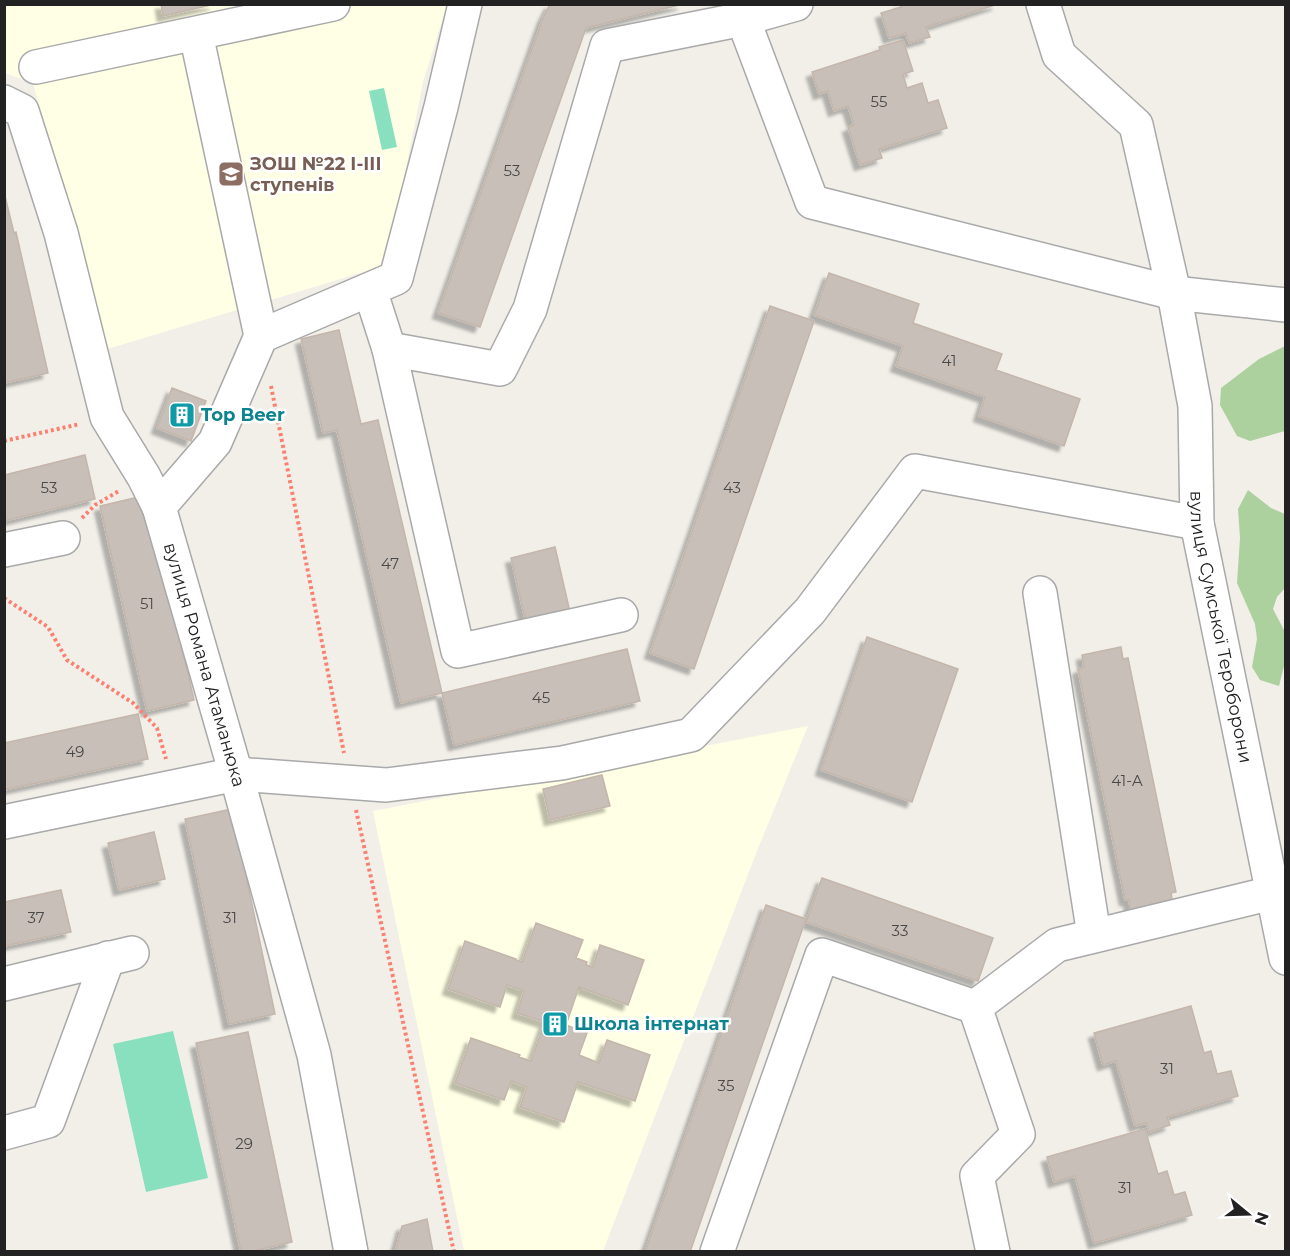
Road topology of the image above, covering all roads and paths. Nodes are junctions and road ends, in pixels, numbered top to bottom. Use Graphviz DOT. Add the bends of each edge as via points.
graph roads {
  1 [pos="333,4"];
  2 [pos="465,4"];
  3 [pos="796,4"];
  4 [pos="1042,4"];
  5 [pos="743,19"];
  6 [pos="196,34"];
  7 [pos="36,67"];
  8 [pos="4,102"];
  9 [pos="370,290"];
  10 [pos="1174,292"];
  11 [pos="1286,305"];
  12 [pos="261,336"];
  13 [pos="389,349"];
  14 [pos="107,417"];
  15 [pos="4,441"];
  16 [pos="144,477"];
  17 [pos="159,507"];
  18 [pos="1197,523"];
  19 [pos="63,538"];
  20 [pos="4,550"];
  21 [pos="1040,592"];
  22 [pos="4,598"];
  23 [pos="621,615"];
  24 [pos="236,774"];
  25 [pos="173,787"];
  26 [pos="4,822"];
  27 [pos="1272,892"];
  28 [pos="1094,935"];
  29 [pos="1286,958"];
  30 [pos="4,984"];
  31 [pos="975,1007"];
  32 [pos="4,1133"];
  33 [pos="351,1251"];
  34 [pos="717,1251"];
  35 [pos="993,1251"];
  1 -- 6 [label="street"];
  2 -- 9 [label="street" via="396,278"];
  3 -- 5 [label="street"];
  4 -- 10 [label="street, вулиця Сумської Тероборони" via="1059,55 1136,125"];
  5 -- 10 [label="street" via="812,202"];
  5 -- 13 [label="street" via="607,46 530,309 500,369"];
  6 -- 7 [label="street"];
  6 -- 12 [label="street"];
  8 -- 14 [label="street, вулиця Романа Атаманюка" via="22,111 61,233"];
  9 -- 12 [label="street"];
  9 -- 13 [label="street"];
  10 -- 11 [label="street"];
  10 -- 18 [label="street, вулиця Сумської Тероборони" via="1195,406"];
  12 -- 17 [label="street" via="215,442"];
  13 -- 23 [label="street" via="458,651"];
  14 -- 15 [label="path"];
  14 -- 16 [label="street, вулиця Романа Атаманюка"];
  16 -- 17 [label="street, вулиця Романа Атаманюка"];
  16 -- 19 [label="path" via="95,505"];
  17 -- 24 [label="street, вулиця Романа Атаманюка"];
  18 -- 24 [label="street" via="915,471 810,611 691,735 562,763 386,785"];
  18 -- 27 [label="street, вулиця Сумської Тероборони"];
  19 -- 20 [label="street"];
  21 -- 28 [label="street"];
  22 -- 25 [label="path" via="48,627 67,660 132,703 157,728"];
  24 -- 25 [label="street"];
  24 -- 33 [label="street, вулиця Романа Атаманюка" via="314,1054"];
  25 -- 26 [label="street"];
  27 -- 28 [label="street"];
  27 -- 29 [label="street, вулиця Сумської Тероборони"];
  28 -- 31 [label="street" via="1057,945"];
  30 -- 32 [label="street" via="120,956 48,1121"];
  31 -- 34 [label="street" via="822,956"];
  31 -- 35 [label="street" via="1018,1134 977,1176"];
}
